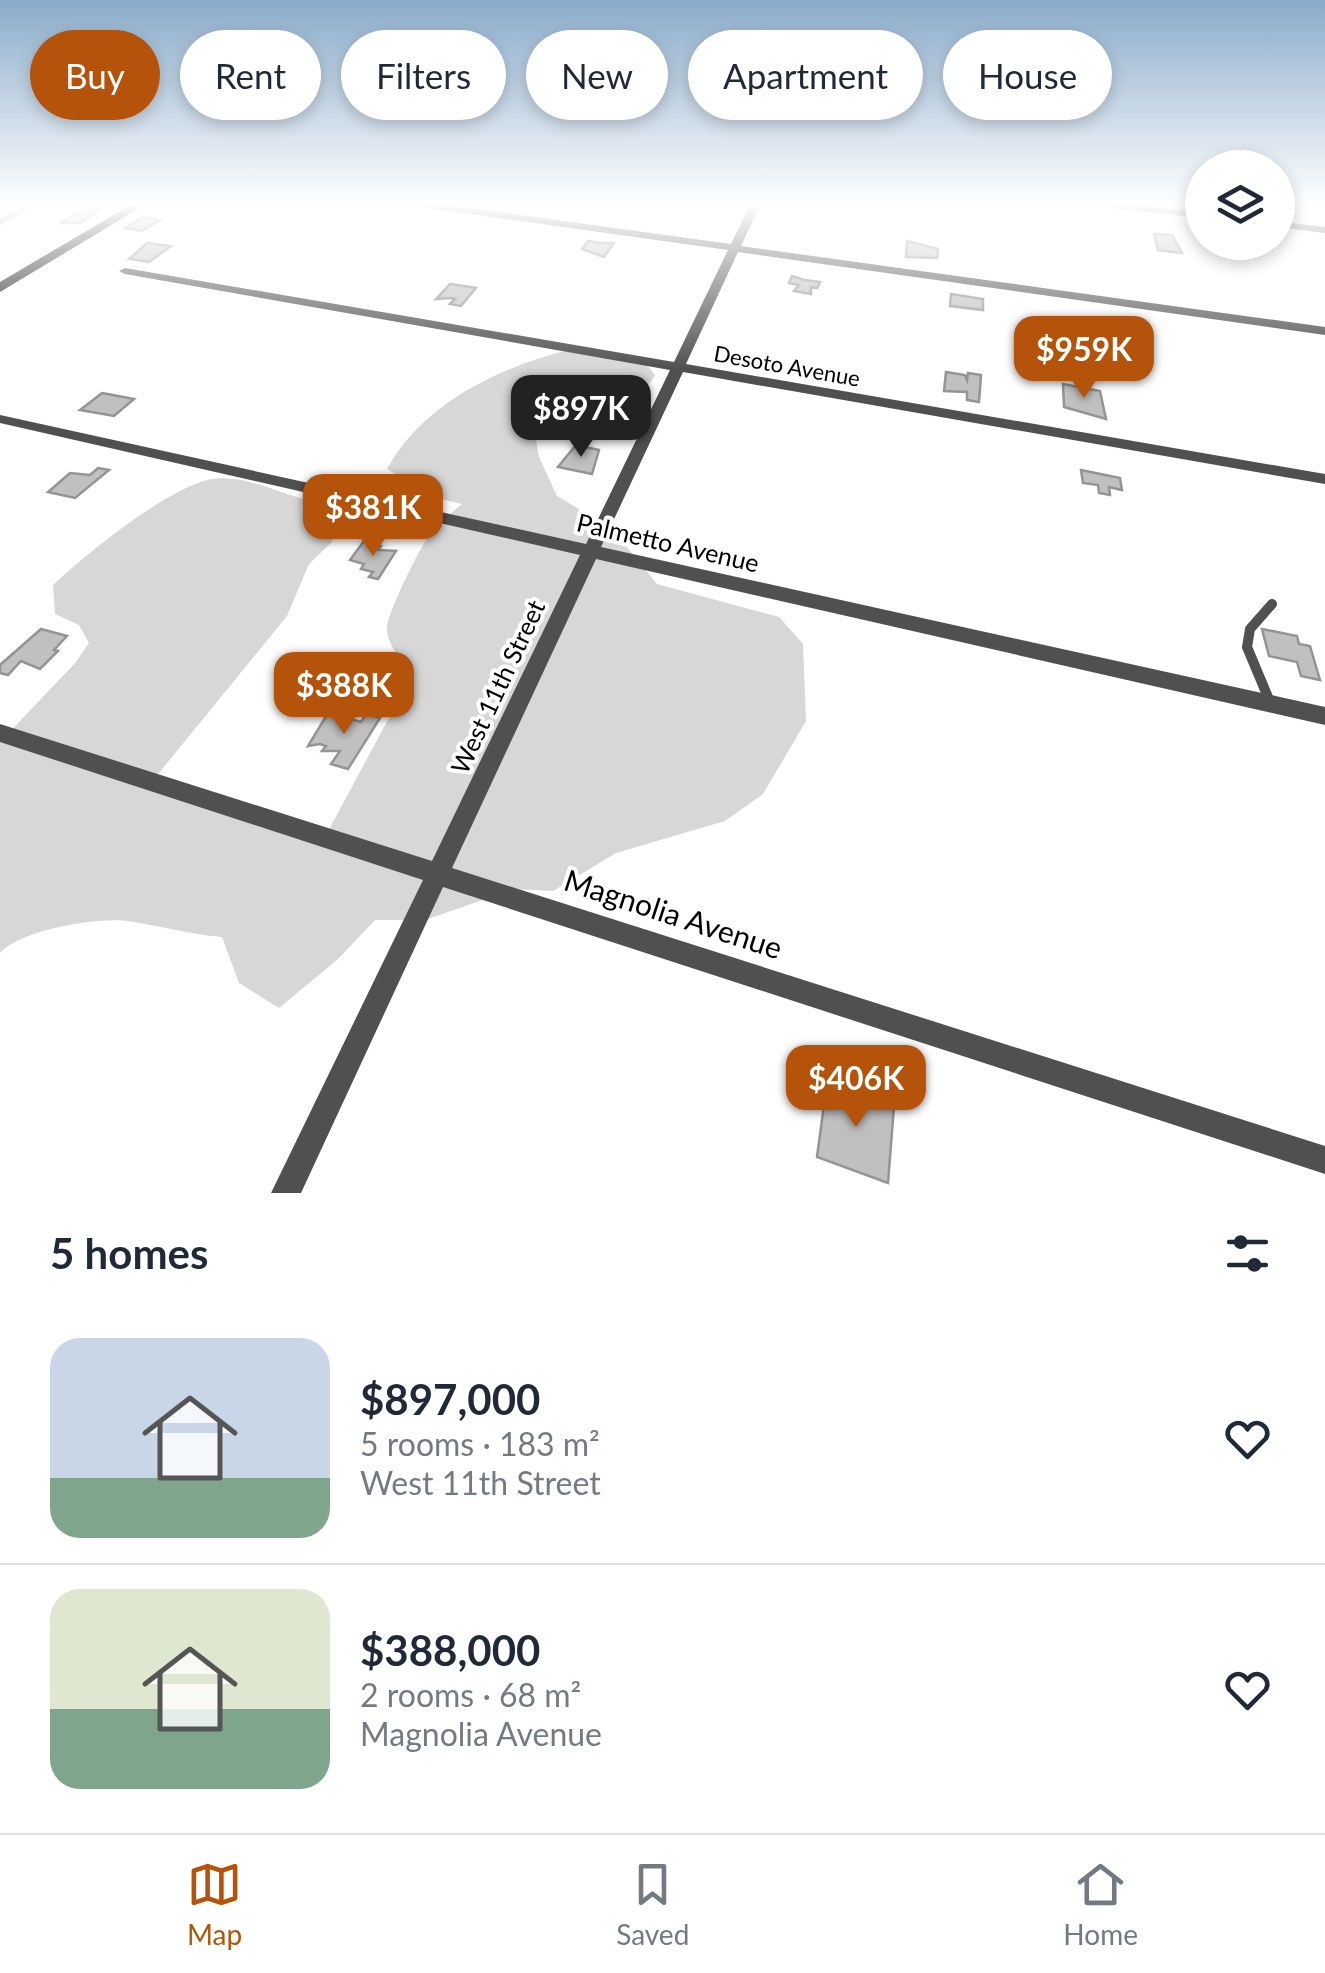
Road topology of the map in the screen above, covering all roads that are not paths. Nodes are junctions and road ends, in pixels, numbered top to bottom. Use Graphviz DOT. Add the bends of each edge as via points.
graph roads {
  1 [pos="49,259"];
  2 [pos="730,259"];
  3 [pos="811,259"];
  4 [pos="125,272"];
  5 [pos="0,288"];
  6 [pos="1325,331"];
  7 [pos="678,367"];
  8 [pos="0,418"];
  9 [pos="1325,479"];
  10 [pos="590,552"];
  11 [pos="1272,604"];
  12 [pos="1271,704"];
  13 [pos="1325,716"];
  14 [pos="0,733"];
  15 [pos="438,874"];
  16 [pos="1325,1160"];
  17 [pos="286,1193"];
  1 -- 5 [label="street"];
  2 -- 7 [label="street, West 11th Street"];
  3 -- 6 [label="street"];
  4 -- 7 [label="street, Desoto Avenue"];
  7 -- 9 [label="street, Desoto Avenue"];
  7 -- 10 [label="street, West 11th Street"];
  8 -- 10 [label="street, Palmetto Avenue"];
  10 -- 12 [label="street, Palmetto Avenue"];
  10 -- 15 [label="street, West 11th Street"];
  11 -- 12 [label="lane" via="1250,628 1248,641"];
  12 -- 13 [label="street, Palmetto Avenue"];
  14 -- 15 [label="street, Magnolia Avenue"];
  15 -- 16 [label="street, Magnolia Avenue"];
  15 -- 17 [label="street, West 11th Street"];
}
